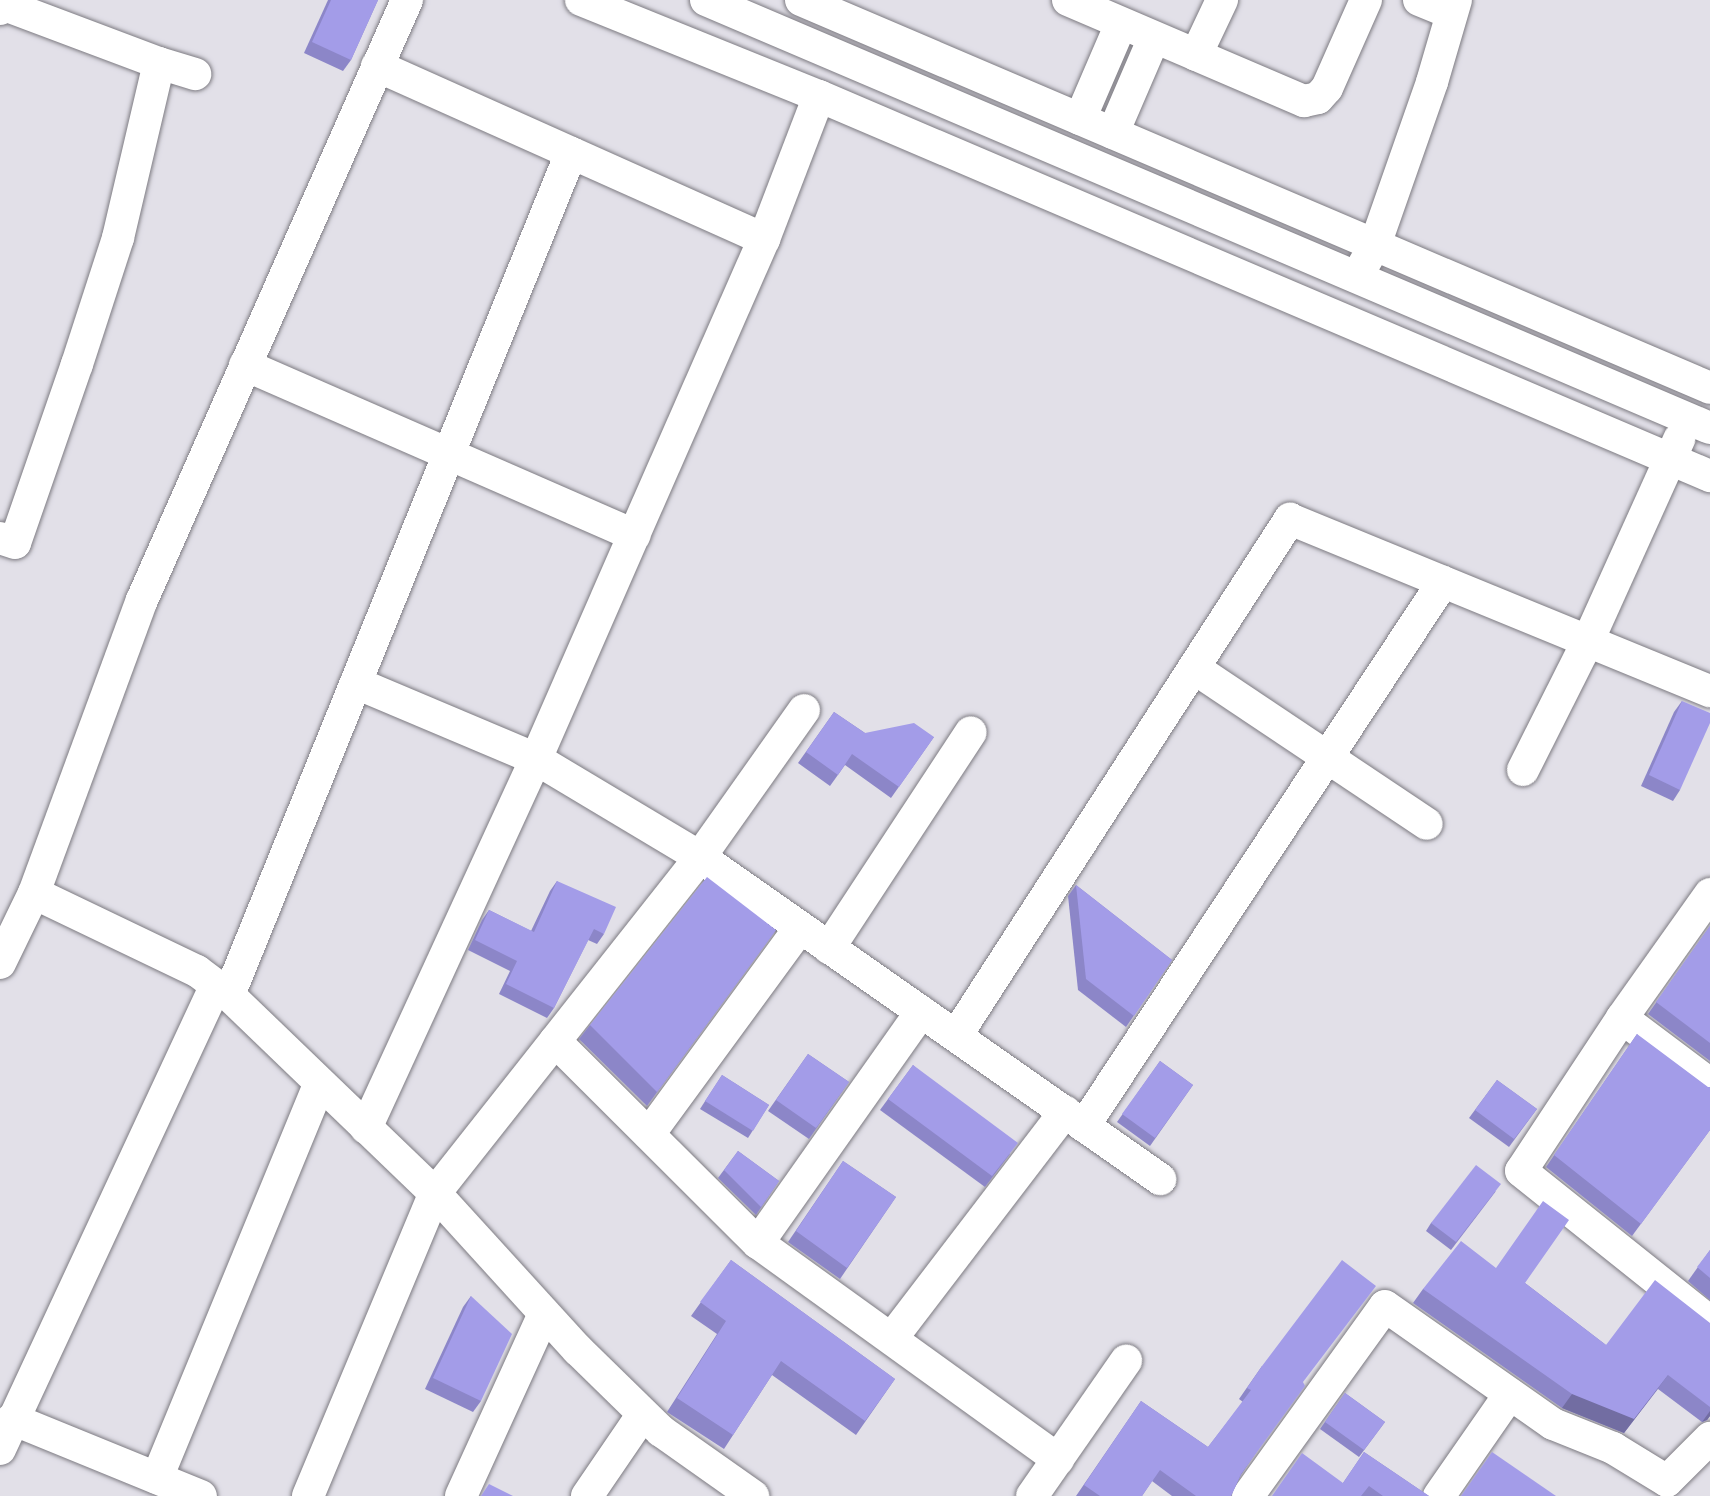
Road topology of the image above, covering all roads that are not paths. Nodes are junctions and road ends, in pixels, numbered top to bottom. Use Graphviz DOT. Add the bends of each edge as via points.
graph roads {
  1 [pos="407,0"];
  2 [pos="581,0"];
  3 [pos="706,0"];
  4 [pos="802,0"];
  5 [pos="1068,0"];
  6 [pos="1222,0"];
  7 [pos="1366,0"];
  8 [pos="1419,0"];
  9 [pos="1,4"];
  10 [pos="1454,7"];
  11 [pos="1121,24"];
  12 [pos="1154,37"];
  13 [pos="1196,55"];
  14 [pos="159,63"];
  15 [pos="377,66"];
  16 [pos="195,74"];
  17 [pos="819,96"];
  18 [pos="1080,119"];
  19 [pos="1113,133"];
  20 [pos="571,153"];
  21 [pos="764,239"];
  22 [pos="1375,245"];
  23 [pos="1356,277"];
  24 [pos="246,366"];
  25 [pos="1710,388"];
  26 [pos="1699,424"];
  27 [pos="449,454"];
  28 [pos="1670,458"];
  29 [pos="1710,476"];
  30 [pos="634,535"];
  31 [pos="0,538"];
  32 [pos="1443,582"];
  33 [pos="1588,641"];
  34 [pos="1194,668"];
  35 [pos="356,683"];
  36 [pos="1710,691"];
  37 [pos="804,710"];
  38 [pos="971,732"];
  39 [pos="1329,756"];
  40 [pos="536,759"];
  41 [pos="1523,771"];
  42 [pos="1427,824"];
  43 [pos="699,857"];
  44 [pos="34,892"];
  45 [pos="1710,894"];
  46 [pos="800,928"];
  47 [pos="829,948"];
  48 [pos="0,962"];
  49 [pos="223,990"];
  50 [pos="921,1012"];
  51 [pos="1622,1018"];
  52 [pos="956,1036"];
  53 [pos="555,1041"];
  54 [pos="320,1083"];
  55 [pos="1710,1084"];
  56 [pos="1074,1119"];
  57 [pos="366,1128"];
  58 [pos="649,1134"];
  59 [pos="1160,1179"];
  60 [pos="435,1193"];
  61 [pos="758,1242"];
  62 [pos="544,1314"];
  63 [pos="1710,1322"];
  64 [pos="892,1338"];
  65 [pos="1126,1361"];
  66 [pos="1510,1394"];
  67 [pos="643,1414"];
  68 [pos="12,1419"];
  69 [pos="1710,1438"];
  70 [pos="0,1449"];
  71 [pos="1058,1459"];
  72 [pos="156,1478"];
  73 [pos="1659,1488"];
  74 [pos="201,1496"];
  75 [pos="307,1496"];
  76 [pos="461,1496"];
  77 [pos="587,1496"];
  78 [pos="753,1496"];
  79 [pos="1032,1496"];
  80 [pos="1248,1496"];
  81 [pos="1439,1496"];
  1 -- 15 [label="street"];
  2 -- 17 [label="street"];
  3 -- 23 [label="street"];
  4 -- 18 [label="street"];
  5 -- 11 [label="street"];
  6 -- 13 [label="street"];
  7 -- 13 [label="street" via="1327,88 1318,98 1304,101"];
  8 -- 10 [label="street"];
  9 -- 14 [label="street"];
  10 -- 22 [label="street"];
  11 -- 12 [label="street"];
  11 -- 18 [label="street"];
  12 -- 13 [label="street"];
  12 -- 19 [label="street"];
  14 -- 16 [label="street"];
  14 -- 31 [label="street" via="118,238 73,375 15,543"];
  15 -- 20 [label="street"];
  15 -- 24 [label="street"];
  17 -- 21 [label="street"];
  17 -- 28 [label="street"];
  18 -- 19 [label="street"];
  19 -- 22 [label="street"];
  20 -- 21 [label="street"];
  20 -- 27 [label="street"];
  21 -- 30 [label="street"];
  22 -- 23 [label="street"];
  22 -- 25 [label="street"];
  23 -- 26 [label="street"];
  24 -- 27 [label="street"];
  24 -- 44 [label="street" via="142,600"];
  26 -- 28 [label="street"];
  27 -- 30 [label="street"];
  27 -- 35 [label="street"];
  28 -- 29 [label="street"];
  28 -- 33 [label="street"];
  30 -- 40 [label="street"];
  32 -- 33 [label="street"];
  32 -- 34 [label="street" via="1290,520"];
  32 -- 39 [label="street"];
  33 -- 36 [label="street"];
  33 -- 41 [label="street"];
  34 -- 39 [label="street"];
  34 -- 52 [label="street"];
  35 -- 40 [label="street"];
  35 -- 49 [label="street"];
  37 -- 43 [label="street"];
  38 -- 47 [label="street"];
  39 -- 42 [label="street"];
  39 -- 56 [label="street"];
  40 -- 43 [label="street"];
  40 -- 57 [label="street"];
  43 -- 46 [label="street"];
  43 -- 53 [label="street"];
  44 -- 48 [label="street"];
  44 -- 49 [label="street" via="197,971"];
  45 -- 51 [label="street"];
  46 -- 47 [label="street"];
  46 -- 58 [label="street"];
  47 -- 50 [label="street"];
  49 -- 54 [label="street"];
  49 -- 68 [label="street"];
  50 -- 52 [label="street"];
  50 -- 61 [label="street"];
  51 -- 55 [label="street"];
  51 -- 63 [label="street" via="1521,1171"];
  52 -- 56 [label="street"];
  53 -- 58 [label="street"];
  53 -- 60 [label="street"];
  54 -- 57 [label="street"];
  54 -- 72 [label="street"];
  56 -- 59 [label="street"];
  56 -- 64 [label="street"];
  57 -- 60 [label="street"];
  58 -- 61 [label="street"];
  60 -- 62 [label="street"];
  60 -- 75 [label="street"];
  61 -- 64 [label="street"];
  62 -- 67 [label="street"];
  62 -- 76 [label="street"];
  64 -- 71 [label="street"];
  65 -- 71 [label="street"];
  66 -- 73 [label="street" via="1553,1424 1613,1448"];
  66 -- 80 [label="street" via="1385,1306"];
  66 -- 81 [label="street"];
  67 -- 77 [label="street"];
  67 -- 78 [label="street"];
  68 -- 70 [label="street"];
  68 -- 72 [label="street"];
  69 -- 73 [label="street"];
  71 -- 79 [label="street"];
  72 -- 74 [label="street"];
}
